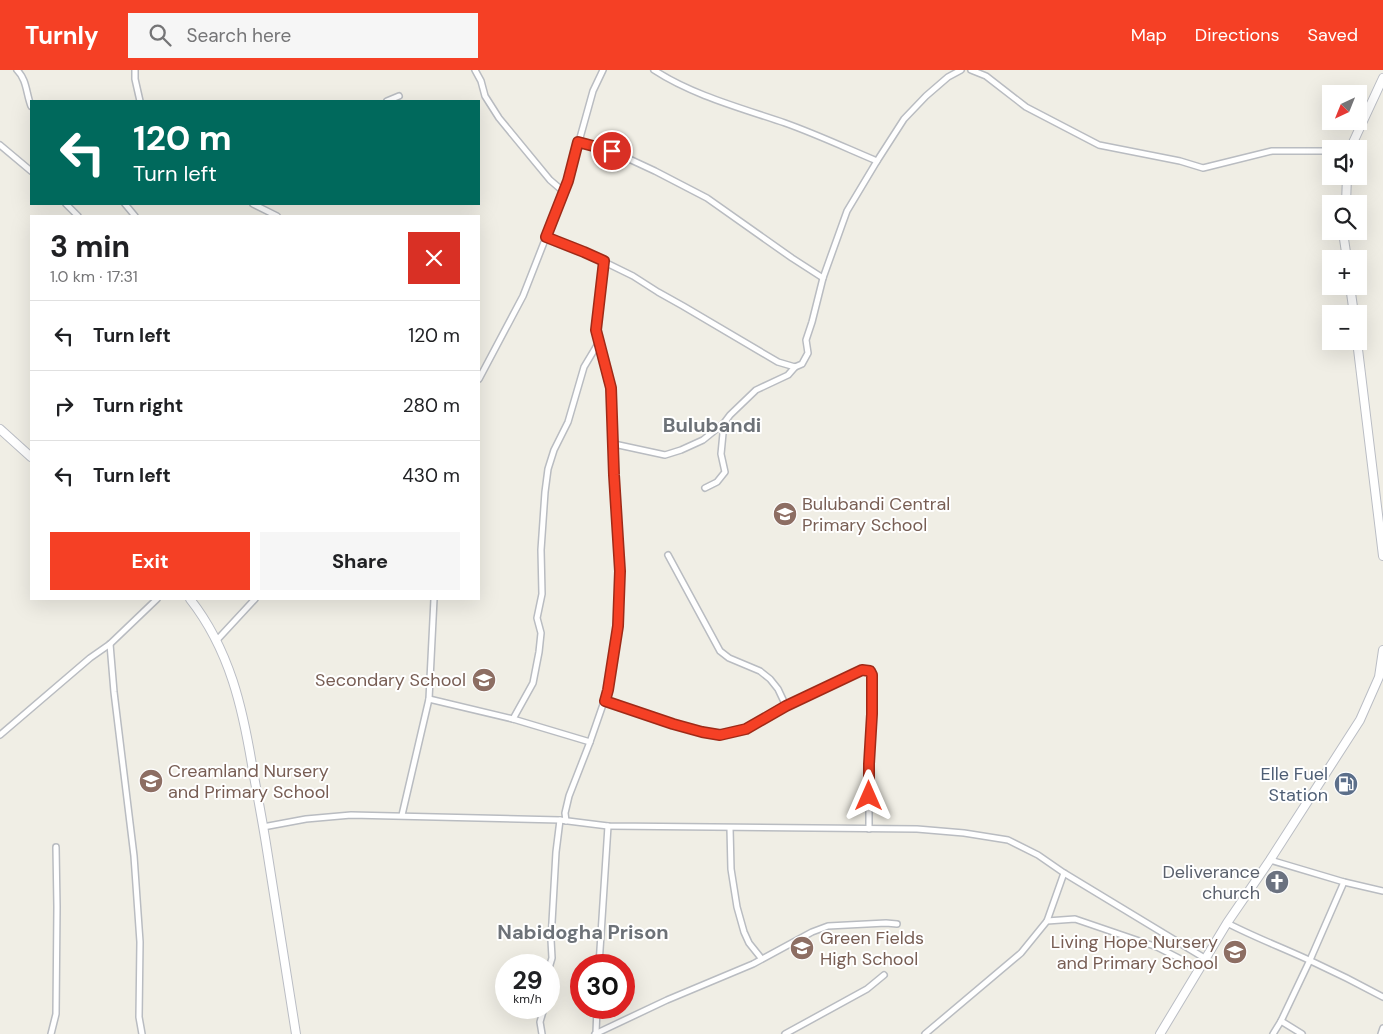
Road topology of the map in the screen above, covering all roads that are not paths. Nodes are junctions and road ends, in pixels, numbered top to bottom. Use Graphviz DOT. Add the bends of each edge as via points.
graph roads {
  1 [pos="17,70"];
  2 [pos="136,70"];
  3 [pos="475,70"];
  4 [pos="603,70"];
  5 [pos="654,70"];
  6 [pos="961,70"];
  7 [pos="971,70"];
  8 [pos="981,70"];
  9 [pos="986,76"];
  10 [pos="1383,78"];
  11 [pos="399,96"];
  12 [pos="140,100"];
  13 [pos="389,100"];
  14 [pos="30,102"];
  15 [pos="1354,140"];
  16 [pos="578,142"];
  17 [pos="0,145"];
  18 [pos="1322,151"];
  19 [pos="877,161"];
  20 [pos="30,170"];
  21 [pos="564,192"];
  22 [pos="67,205"];
  23 [pos="126,205"];
  24 [pos="255,205"];
  25 [pos="77,215"];
  26 [pos="134,215"];
  27 [pos="275,215"];
  28 [pos="546,237"];
  29 [pos="604,261"];
  30 [pos="823,278"];
  31 [pos="599,342"];
  32 [pos="1358,350"];
  33 [pos="796,367"];
  34 [pos="480,377"];
  35 [pos="724,423"];
  36 [pos="0,429"];
  37 [pos="614,444"];
  38 [pos="30,456"];
  39 [pos="705,488"];
  40 [pos="668,554"];
  41 [pos="1383,556"];
  42 [pos="155,600"];
  43 [pos="191,600"];
  44 [pos="254,600"];
  45 [pos="434,600"];
  46 [pos="217,640"];
  47 [pos="110,644"];
  48 [pos="1383,650"];
  49 [pos="429,699"];
  50 [pos="605,701"];
  51 [pos="786,706"];
  52 [pos="514,719"];
  53 [pos="0,735"];
  54 [pos="590,742"];
  55 [pos="402,815"];
  56 [pos="560,820"];
  57 [pos="566,820"];
  58 [pos="608,826"];
  59 [pos="263,827"];
  60 [pos="730,828"];
  61 [pos="869,829"];
  62 [pos="56,847"];
  63 [pos="1270,860"];
  64 [pos="1064,873"];
  65 [pos="1344,882"];
  66 [pos="1383,891"];
  67 [pos="1047,920"];
  68 [pos="1227,923"];
  69 [pos="897,924"];
  70 [pos="552,954"];
  71 [pos="600,954"];
  72 [pos="761,958"];
  73 [pos="1206,958"];
  74 [pos="1310,960"];
  75 [pos="1200,969"];
  76 [pos="884,975"];
  77 [pos="1383,997"];
  78 [pos="541,1019"];
  79 [pos="597,1019"];
  80 [pos="1281,1021"];
  81 [pos="1383,1028"];
  82 [pos="51,1034"];
  83 [pos="142,1034"];
  84 [pos="296,1034"];
  85 [pos="542,1034"];
  86 [pos="596,1034"];
  87 [pos="785,1034"];
  88 [pos="925,1034"];
  89 [pos="1160,1034"];
  90 [pos="1273,1034"];
  91 [pos="1302,1034"];
  92 [pos="1381,1034"];
  1 -- 14 [label="street" via="25,80"];
  2 -- 12 [label="street"];
  3 -- 21 [label="street" via="485,96 499,118 550,180"];
  4 -- 16 [label="street" via="593,91"];
  5 -- 19 [label="street" via="703,94"];
  6 -- 19 [label="street" via="926,96 904,120"];
  7 -- 9 [label="street"];
  8 -- 9 [label="street"];
  9 -- 18 [label="street" via="1026,107 1099,145 1203,168 1272,151"];
  10 -- 15 [label="street"];
  11 -- 13 [label="street"];
  16 -- 21 [label="street"];
  16 -- 30 [label="street" via="612,151 707,198"];
  17 -- 20 [label="street"];
  19 -- 30 [label="street" via="847,211"];
  21 -- 28 [label="street"];
  22 -- 25 [label="street"];
  23 -- 26 [label="street"];
  24 -- 27 [label="street"];
  28 -- 29 [label="street"];
  28 -- 34 [label="street" via="523,296"];
  29 -- 31 [label="street" via="596,330"];
  29 -- 33 [label="street" via="778,362"];
  30 -- 33 [label="street" via="806,340 808,353 802,364"];
  31 -- 37 [label="street" via="611,388"];
  31 -- 52 [label="street" via="584,367 568,422 548,469 540,550 539,652 533,683"];
  32 -- 41 [label="street"];
  33 -- 35 [label="street" via="756,390"];
  35 -- 37 [label="street" via="703,440 665,455"];
  35 -- 39 [label="street" via="722,454 725,472 717,482"];
  36 -- 38 [label="street"];
  37 -- 50 [label="street" via="620,571 618,626"];
  40 -- 51 [label="street" via="720,651 770,679"];
  42 -- 47 [label="street"];
  43 -- 46 [label="street"];
  44 -- 46 [label="street"];
  45 -- 49 [label="street"];
  46 -- 59 [label="street" via="234,681"];
  47 -- 53 [label="street"];
  47 -- 83 [label="street" via="134,856"];
  48 -- 63 [label="street" via="1379,677 1360,720"];
  49 -- 52 [label="street"];
  49 -- 55 [label="street"];
  50 -- 51 [label="street" via="673,724 720,735 746,729"];
  50 -- 54 [label="street"];
  51 -- 61 [label="street" via="862,670 870,671"];
  52 -- 54 [label="street"];
  54 -- 57 [label="street" via="569,796"];
  55 -- 56 [label="street"];
  55 -- 59 [label="street" via="351,815"];
  56 -- 57 [label="street"];
  56 -- 70 [label="street"];
  57 -- 58 [label="street"];
  58 -- 60 [label="street"];
  58 -- 71 [label="street"];
  59 -- 84 [label="street"];
  60 -- 61 [label="street"];
  60 -- 72 [label="street" via="731,869 737,907 749,943"];
  61 -- 64 [label="street" via="917,829 1008,840"];
  62 -- 82 [label="street" via="56,1014"];
  63 -- 65 [label="street"];
  63 -- 68 [label="street"];
  64 -- 67 [label="street"];
  64 -- 73 [label="street"];
  65 -- 66 [label="street"];
  65 -- 74 [label="street"];
  67 -- 75 [label="street" via="1075,918 1157,947"];
  67 -- 88 [label="street" via="1021,953"];
  68 -- 73 [label="street"];
  68 -- 74 [label="street"];
  69 -- 72 [label="street" via="828,926"];
  72 -- 86 [label="street"];
  73 -- 75 [label="street"];
  74 -- 77 [label="street"];
  74 -- 80 [label="street"];
  75 -- 89 [label="street"];
  76 -- 87 [label="street" via="867,989"];
  78 -- 85 [label="street"];
  79 -- 86 [label="street"];
  80 -- 90 [label="street"];
  80 -- 91 [label="street"];
  81 -- 92 [label="street"];
}
